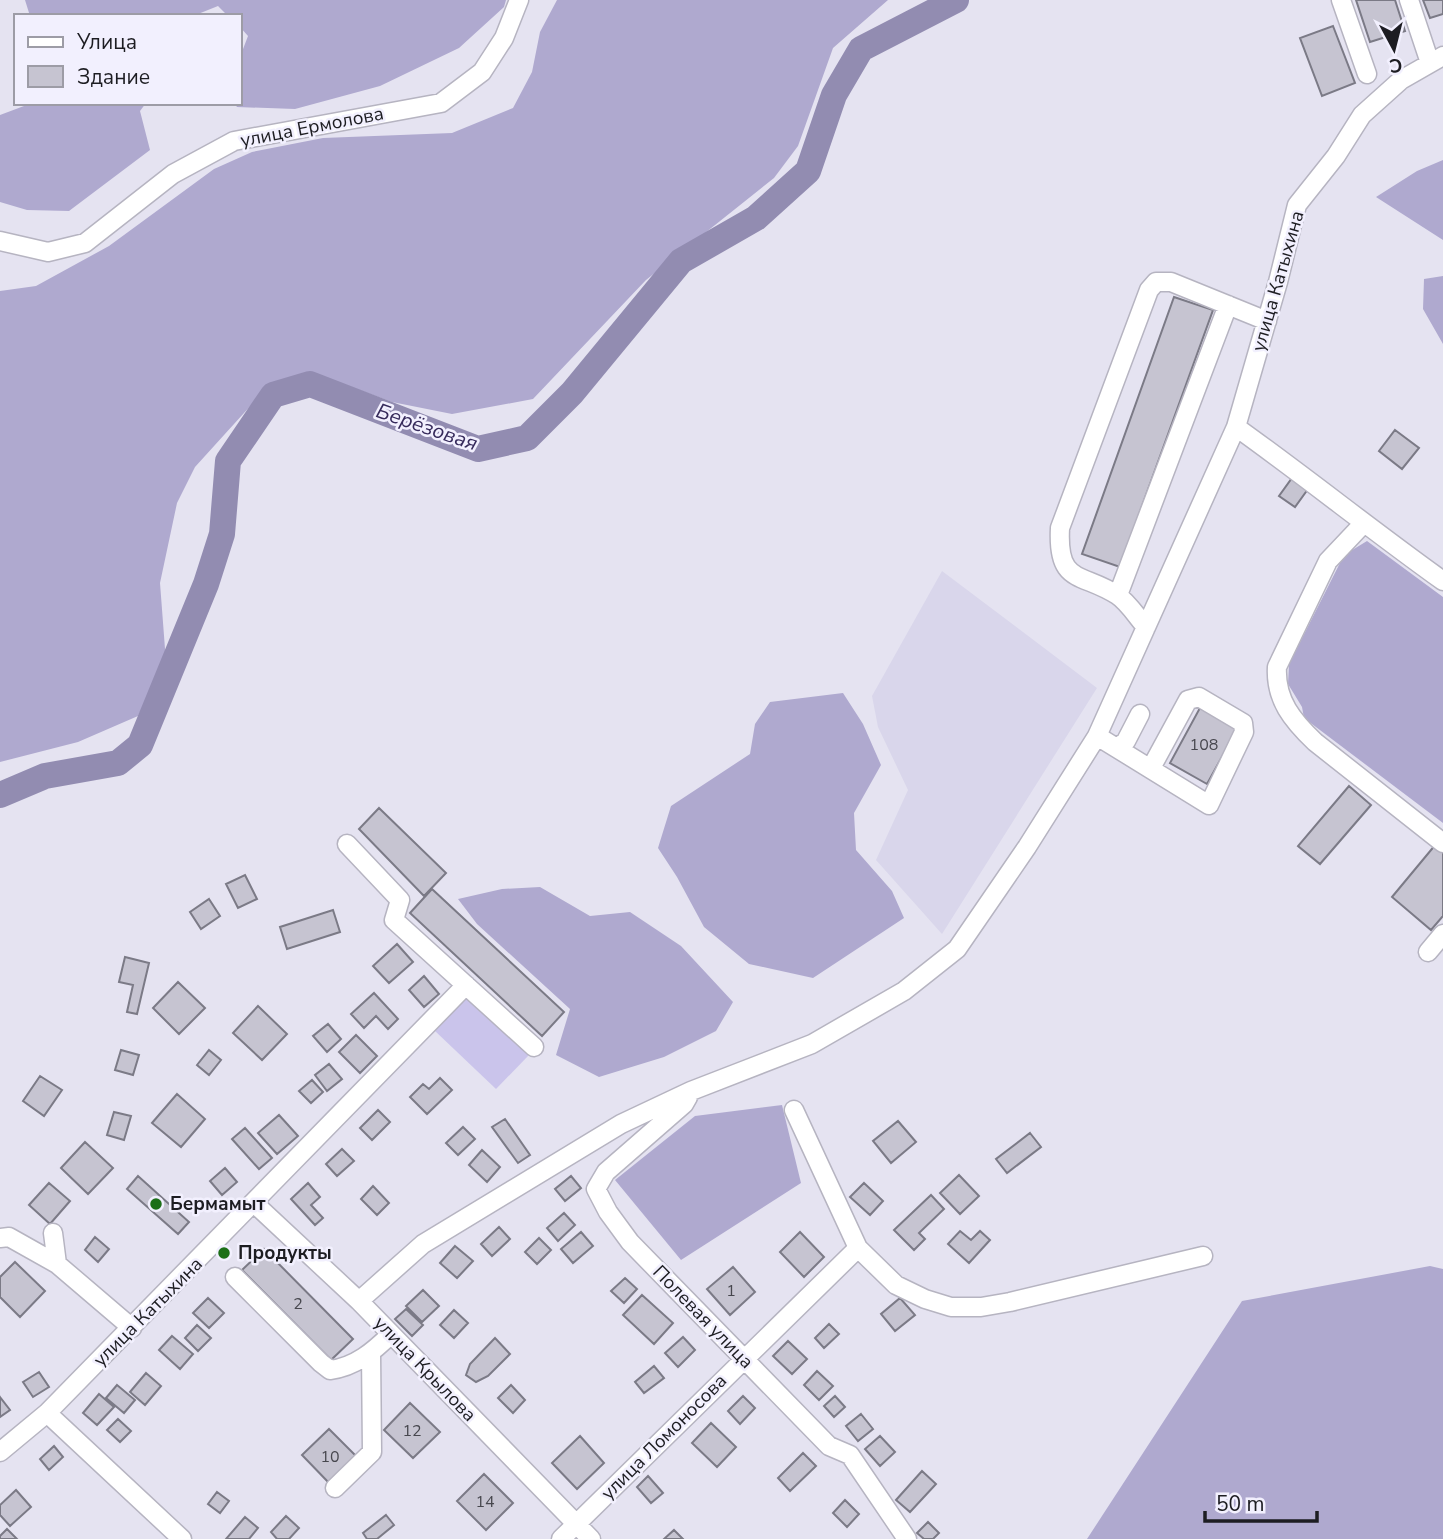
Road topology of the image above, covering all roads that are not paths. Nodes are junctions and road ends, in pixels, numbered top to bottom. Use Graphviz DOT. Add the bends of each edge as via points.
graph roads {
  1 [pos="519,0"];
  2 [pos="1340,0"];
  3 [pos="1409,0"];
  4 [pos="1436,60"];
  5 [pos="1367,74"];
  6 [pos="0,241"];
  7 [pos="1228,305"];
  8 [pos="1267,321"];
  9 [pos="1240,427"];
  10 [pos="1363,524"];
  11 [pos="1443,581"];
  12 [pos="1118,595"];
  13 [pos="1146,627"];
  14 [pos="1140,714"];
  15 [pos="1097,736"];
  16 [pos="1117,748"];
  17 [pos="1151,768"];
  18 [pos="1443,843"];
  19 [pos="347,844"];
  20 [pos="1443,934"];
  21 [pos="1428,952"];
  22 [pos="466,985"];
  23 [pos="534,1047"];
  24 [pos="691,1091"];
  25 [pos="794,1110"];
  26 [pos="255,1204"];
  27 [pos="53,1233"];
  28 [pos="0,1238"];
  29 [pos="858,1248"];
  30 [pos="1203,1256"];
  31 [pos="57,1264"];
  32 [pos="235,1277"];
  33 [pos="359,1301"];
  34 [pos="132,1328"];
  35 [pos="391,1334"];
  36 [pos="371,1353"];
  37 [pos="743,1358"];
  38 [pos="47,1413"];
  39 [pos="0,1452"];
  40 [pos="335,1488"];
  41 [pos="576,1524"];
  42 [pos="182,1539"];
  43 [pos="561,1539"];
  44 [pos="591,1539"];
  45 [pos="907,1539"];
  1 -- 6 [label="street, улица Ермолова" via="504,38 482,72 441,103 234,141 173,174 85,243 48,252"];
  2 -- 5 [label="street"];
  3 -- 4 [label="street"];
  4 -- 8 [label="street, улица Катыхина" via="1401,80 1362,115 1297,205"];
  7 -- 8 [label="street"];
  7 -- 12 [label="street"];
  7 -- 12 [label="street" via="1171,282 1156,282 1144,303 1060,528 1065,566 1077,578"];
  8 -- 9 [label="street, улица Катыхина"];
  9 -- 10 [label="street"];
  9 -- 13 [label="street, улица Катыхина"];
  10 -- 11 [label="street"];
  10 -- 18 [label="street" via="1328,561 1277,667 1276,681 1283,704 1306,733"];
  12 -- 13 [label="street"];
  13 -- 15 [label="street, улица Катыхина"];
  14 -- 16 [label="street" via="1126,741"];
  15 -- 16 [label="street"];
  15 -- 24 [label="street, улица Катыхина" via="957,948 904,991 812,1044"];
  16 -- 17 [label="street"];
  17 -- 17 [label="street" via="1209,805 1244,732 1243,723 1199,697 1188,700"];
  19 -- 22 [label="street" via="400,900 394,920"];
  20 -- 21 [label="street"];
  22 -- 23 [label="street"];
  22 -- 26 [label="street, улица Катыхина"];
  24 -- 33 [label="street" via="621,1124 423,1244"];
  24 -- 37 [label="street, Полевая улица" via="684,1104 606,1171 596,1189 629,1242"];
  25 -- 29 [label="street"];
  26 -- 33 [label="street, улица Крылова"];
  26 -- 34 [label="street, улица Катыхина"];
  27 -- 31 [label="street"];
  28 -- 31 [label="street" via="9,1237"];
  29 -- 30 [label="street" via="896,1285 951,1307 1010,1302"];
  29 -- 37 [label="street, улица Ломоносова"];
  31 -- 34 [label="street"];
  32 -- 36 [label="street" via="330,1370"];
  33 -- 35 [label="street, улица Крылова"];
  34 -- 38 [label="street, улица Катыхина"];
  35 -- 36 [label="street"];
  35 -- 41 [label="street, улица Крылова"];
  36 -- 40 [label="street" via="372,1452"];
  37 -- 41 [label="street, улица Ломоносова"];
  37 -- 45 [label="street, Полевая улица" via="829,1446 850,1455"];
  38 -- 39 [label="street, улица Катыхина"];
  38 -- 42 [label="street"];
  41 -- 43 [label="street, улица Ломоносова"];
  41 -- 44 [label="street, улица Крылова"];
}
